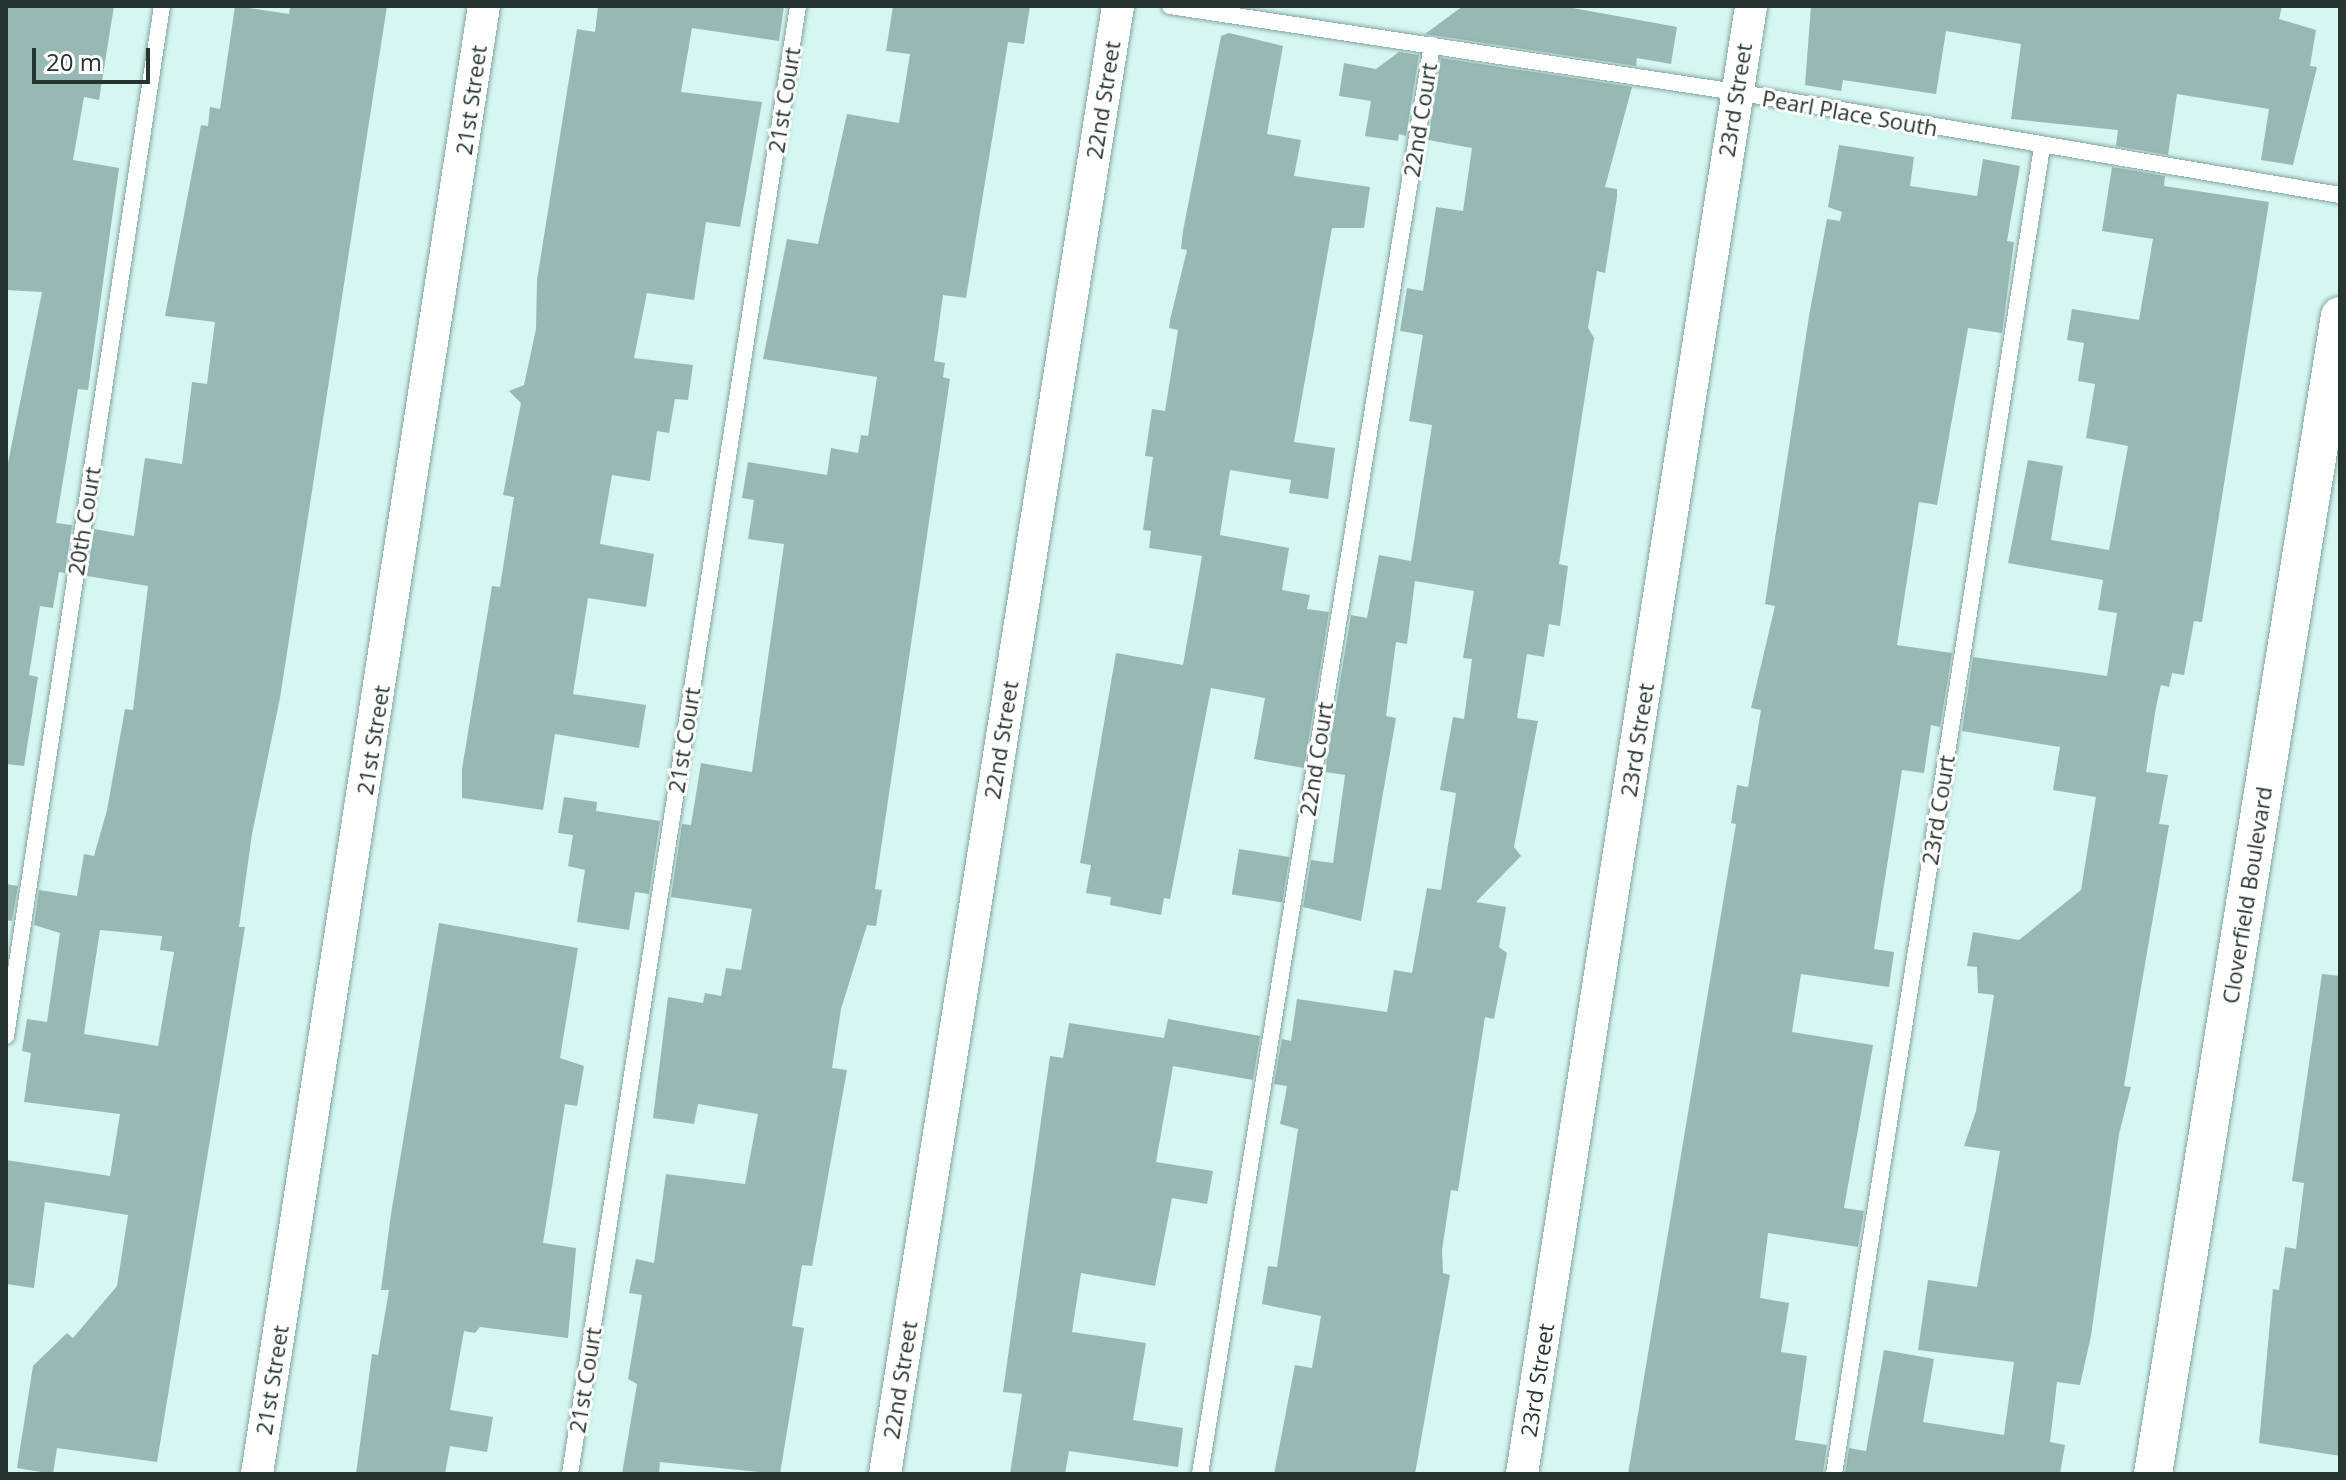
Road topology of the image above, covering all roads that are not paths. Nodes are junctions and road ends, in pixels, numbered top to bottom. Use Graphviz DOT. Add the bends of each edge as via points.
graph roads {
  1 [pos="162,6"];
  2 [pos="484,6"];
  3 [pos="798,6"];
  4 [pos="1118,6"];
  5 [pos="1170,6"];
  6 [pos="1751,6"];
  7 [pos="1432,45"];
  8 [pos="1736,92"];
  9 [pos="2042,147"];
  10 [pos="2340,195"];
  11 [pos="2340,316"];
  12 [pos="6,1036"];
  13 [pos="257,1474"];
  14 [pos="570,1474"];
  15 [pos="885,1474"];
  16 [pos="1200,1474"];
  17 [pos="1522,1474"];
  18 [pos="1834,1474"];
  19 [pos="2153,1474"];
  1 -- 12 [label="lane, 20th Court"];
  2 -- 13 [label="street, 21st Street"];
  3 -- 14 [label="lane, 21st Court"];
  4 -- 15 [label="street, 22nd Street"];
  5 -- 7 [label="lane, Pearl Place South"];
  6 -- 8 [label="street, 23rd Street"];
  7 -- 8 [label="lane, Pearl Place South"];
  7 -- 16 [label="lane, 22nd Court"];
  8 -- 9 [label="lane, Pearl Place South"];
  8 -- 17 [label="street, 23rd Street"];
  9 -- 10 [label="lane, Pearl Place South"];
  9 -- 18 [label="lane, 23rd Court"];
  11 -- 19 [label="street, Cloverfield Boulevard"];
}
